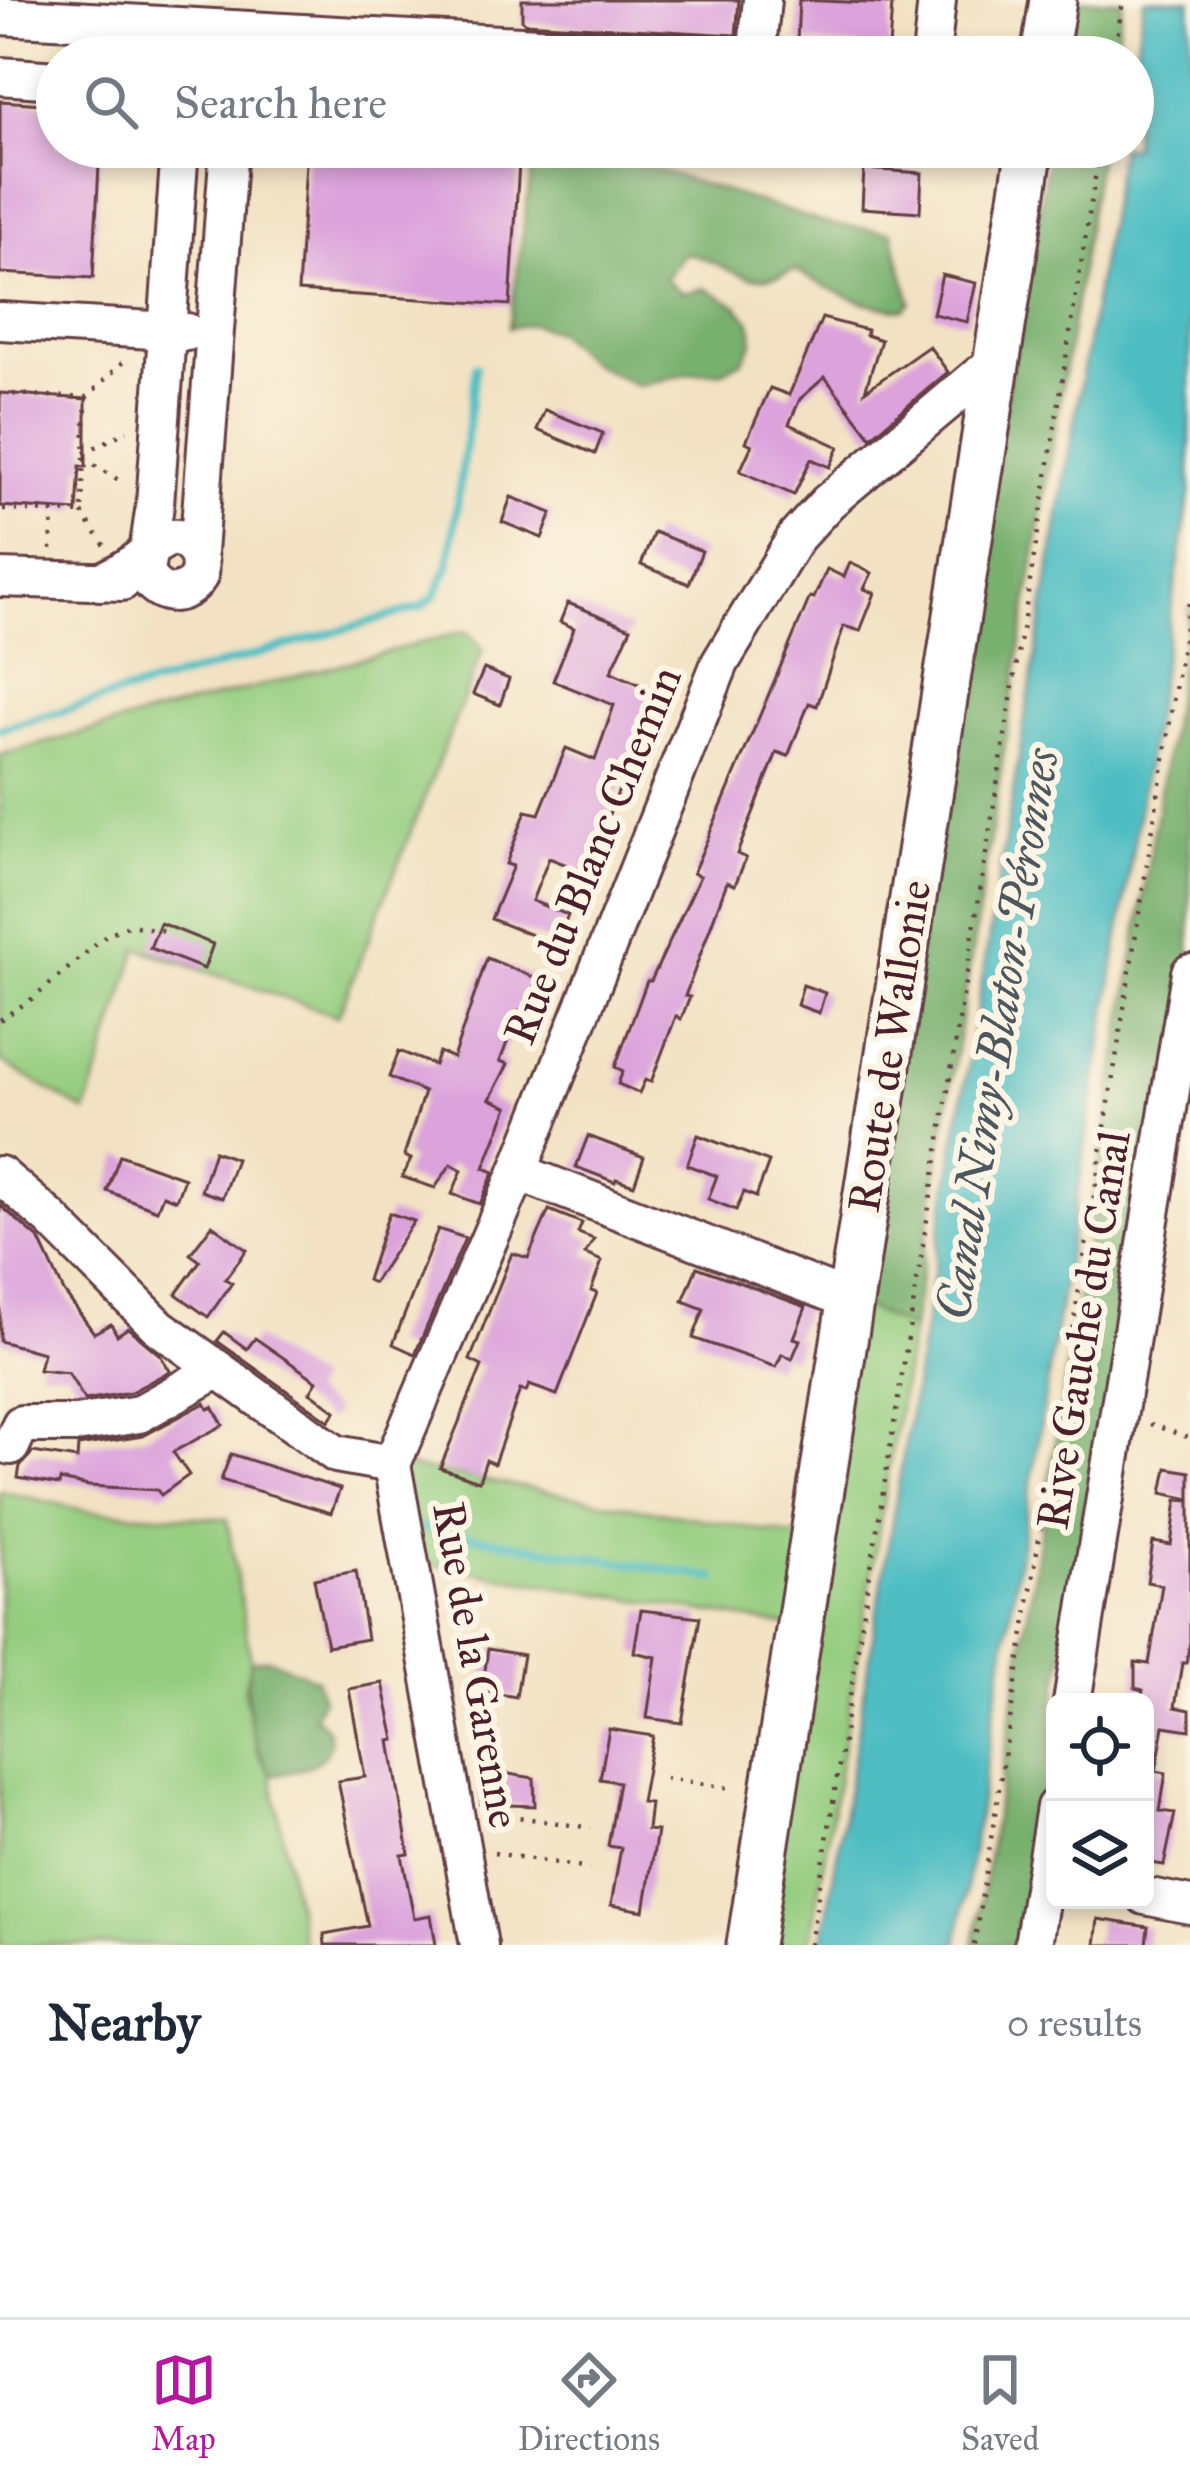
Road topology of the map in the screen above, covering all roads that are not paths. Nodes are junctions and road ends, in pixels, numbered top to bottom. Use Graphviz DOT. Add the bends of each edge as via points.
graph roads {
  1 [pos="762,0"];
  2 [pos="937,0"];
  3 [pos="1053,0"];
  4 [pos="0,16"];
  5 [pos="144,36"];
  6 [pos="758,36"];
  7 [pos="933,36"];
  8 [pos="1047,36"];
  9 [pos="0,76"];
  10 [pos="36,79"];
  11 [pos="177,168"];
  12 [pos="227,168"];
  13 [pos="1027,168"];
  14 [pos="0,321"];
  15 [pos="215,333"];
  16 [pos="153,339"];
  17 [pos="997,360"];
  18 [pos="198,553"];
  19 [pos="131,571"];
  20 [pos="0,578"];
  21 [pos="1190,974"];
  22 [pos="1185,1044"];
  23 [pos="518,1172"];
  24 [pos="0,1175"];
  25 [pos="848,1300"];
  26 [pos="217,1370"];
  27 [pos="11,1446"];
  28 [pos="392,1464"];
  29 [pos="1073,1693"];
  30 [pos="1046,1894"];
  31 [pos="1154,1898"];
  32 [pos="1190,1905"];
  33 [pos="479,1945"];
  34 [pos="750,1945"];
  35 [pos="1033,1945"];
  1 -- 6 [label="street"];
  2 -- 7 [label="street"];
  3 -- 8 [label="main road"];
  4 -- 5 [label="street"];
  9 -- 10 [label="street"];
  11 -- 16 [label="street"];
  12 -- 15 [label="street"];
  13 -- 17 [label="main road, Route de Wallonie"];
  14 -- 16 [label="street" via="105,327"];
  15 -- 16 [label="street"];
  15 -- 18 [label="street"];
  16 -- 19 [label="street" via="162,398 154,505"];
  17 -- 23 [label="street, Rue du Blanc Chemin" via="828,502 759,595 720,663"];
  17 -- 25 [label="main road, Route de Wallonie"];
  18 -- 19 [label="street" via="168,538"];
  18 -- 19 [label="street" via="199,576 184,592 169,594"];
  19 -- 20 [label="street"];
  21 -- 22 [label="street, Rive Gauche du Canal"];
  22 -- 29 [label="street, Rive Gauche du Canal"];
  23 -- 25 [label="street"];
  23 -- 28 [label="street, Rue du Blanc Chemin"];
  24 -- 26 [label="street, Rue de la Garenne" via="159,1327"];
  25 -- 34 [label="main road, Route de Wallonie"];
  26 -- 27 [label="street" via="139,1414 21,1424"];
  26 -- 28 [label="street, Rue de la Garenne" via="336,1454"];
  28 -- 33 [label="street, Rue de la Garenne"];
  30 -- 35 [label="street"];
  31 -- 32 [label="street"];
}
